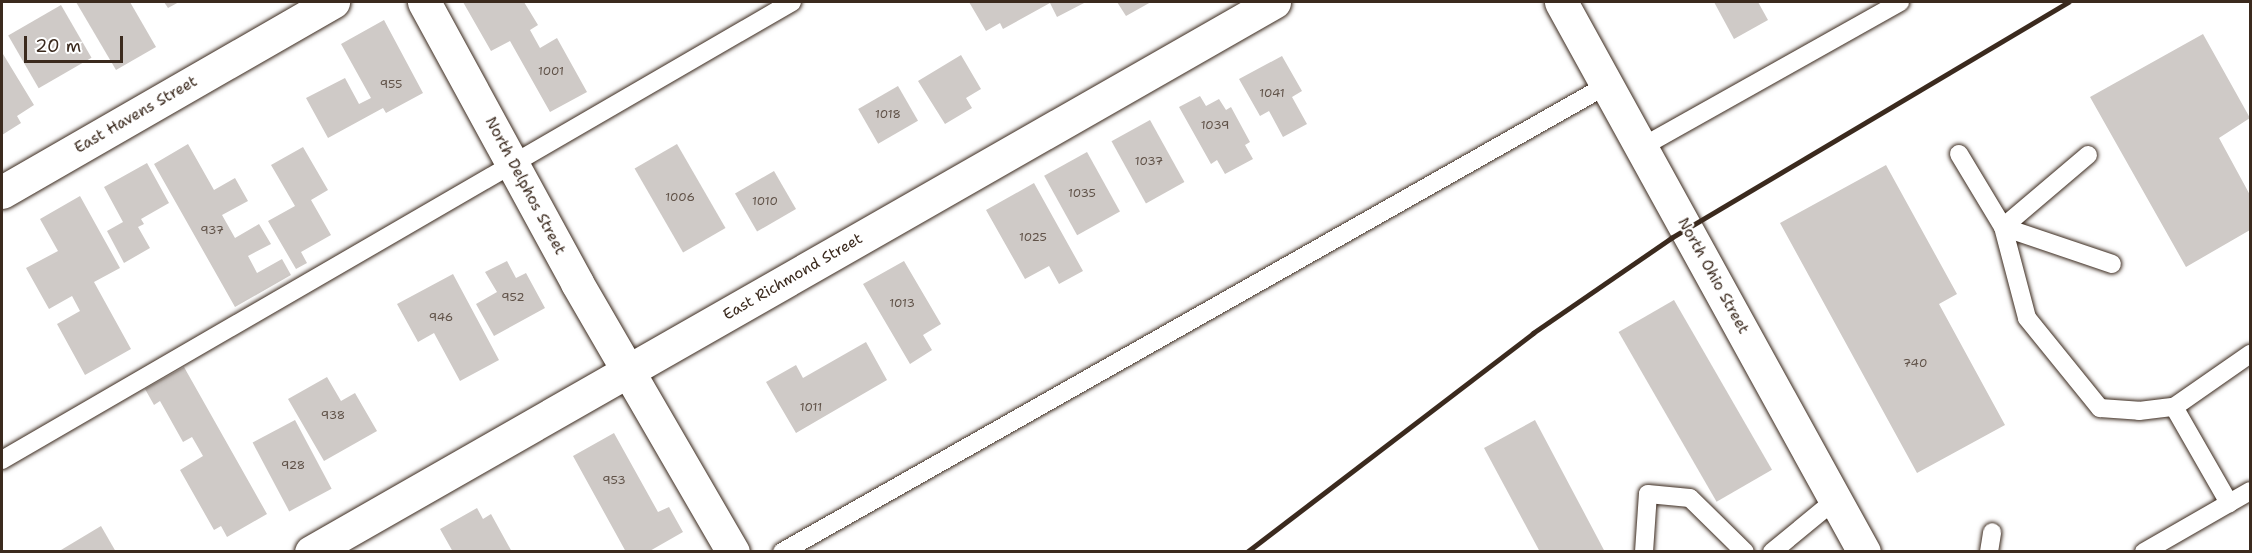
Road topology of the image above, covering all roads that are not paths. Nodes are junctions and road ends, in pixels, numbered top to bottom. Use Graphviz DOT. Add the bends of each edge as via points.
graph roads {
  1 [pos="333,2"];
  2 [pos="424,2"];
  3 [pos="792,2"];
  4 [pos="1274,2"];
  5 [pos="1561,2"];
  6 [pos="1900,2"];
  7 [pos="1607,85"];
  8 [pos="1642,147"];
  9 [pos="1959,154"];
  10 [pos="2088,155"];
  11 [pos="514,164"];
  12 [pos="2,192"];
  13 [pos="2003,227"];
  14 [pos="2112,264"];
  15 [pos="2250,354"];
  16 [pos="629,370"];
  17 [pos="2174,407"];
  18 [pos="2,460"];
  19 [pos="2250,491"];
  20 [pos="1835,500"];
  21 [pos="2229,503"];
  22 [pos="1992,532"];
  23 [pos="312,552"];
  24 [pos="733,552"];
  25 [pos="782,552"];
  26 [pos="1644,552"];
  27 [pos="1745,552"];
  28 [pos="1772,552"];
  29 [pos="1864,552"];
  30 [pos="1989,552"];
  31 [pos="2144,552"];
  1 -- 12 [label="street, East Havens Street"];
  2 -- 11 [label="street, North Delphos Street"];
  3 -- 11 [label="lane"];
  4 -- 16 [label="street, East Richmond Street"];
  5 -- 7 [label="street, North Ohio Street"];
  6 -- 8 [label="lane"];
  7 -- 8 [label="street, North Ohio Street"];
  7 -- 25 [label="lane"];
  8 -- 20 [label="street, North Ohio Street"];
  9 -- 13 [label="lane"];
  10 -- 13 [label="lane"];
  11 -- 16 [label="street, North Delphos Street"];
  11 -- 18 [label="lane"];
  13 -- 14 [label="lane"];
  13 -- 17 [label="lane" via="2027,318 2100,408 2139,411"];
  15 -- 17 [label="lane"];
  16 -- 23 [label="street, East Richmond Street"];
  16 -- 24 [label="street, North Delphos Street"];
  17 -- 21 [label="lane"];
  19 -- 21 [label="lane"];
  20 -- 28 [label="lane"];
  20 -- 29 [label="street, North Ohio Street"];
  21 -- 31 [label="lane"];
  22 -- 30 [label="lane"];
  26 -- 27 [label="lane" via="1648,494 1690,498"];
}
